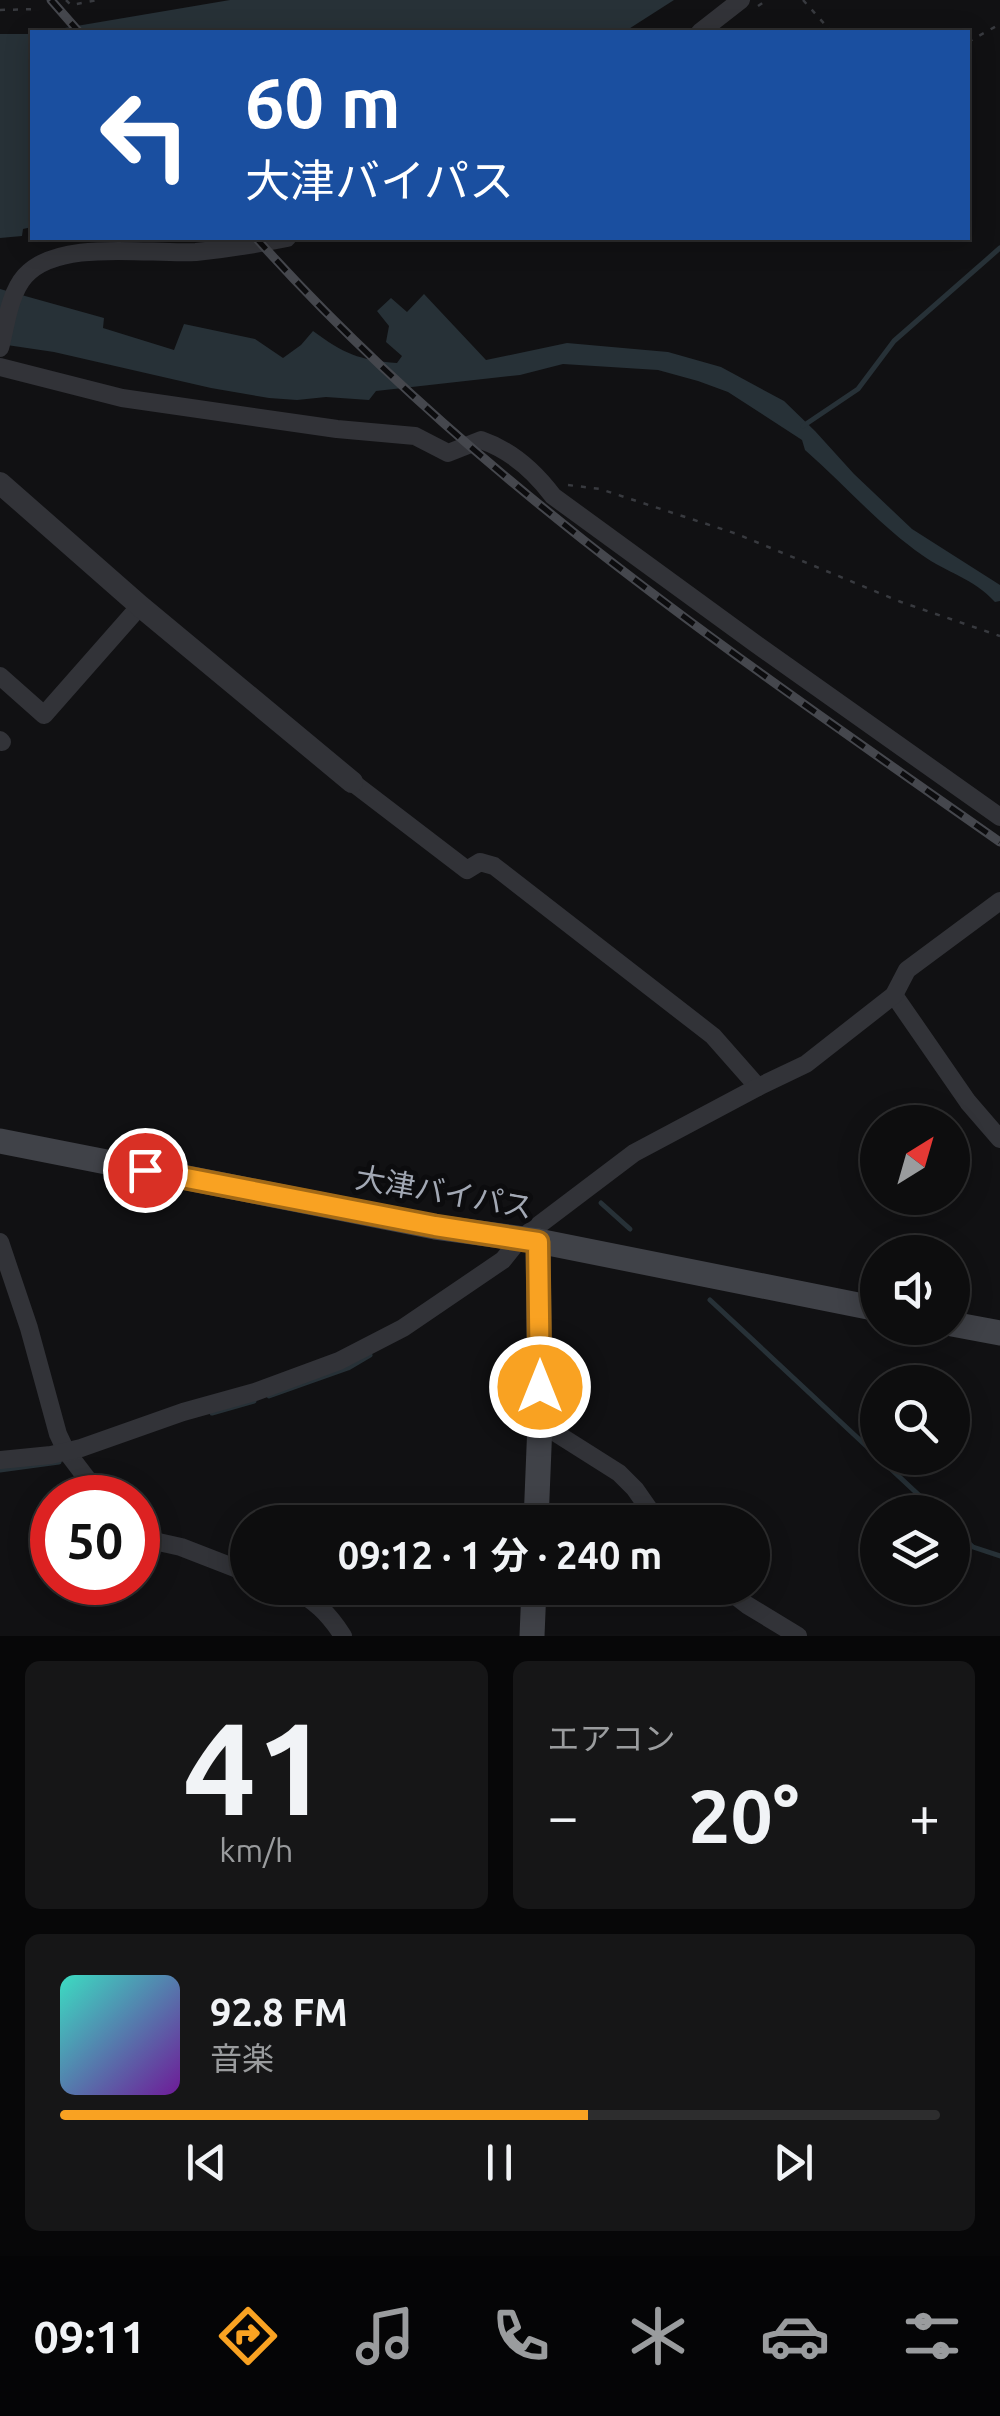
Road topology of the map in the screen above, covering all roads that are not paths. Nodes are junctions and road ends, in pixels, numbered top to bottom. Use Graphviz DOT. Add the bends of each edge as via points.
graph roads {
  1 [pos="741,0"];
  2 [pos="703,30"];
  3 [pos="276,240"];
  4 [pos="0,348"];
  5 [pos="0,367"];
  6 [pos="0,483"];
  7 [pos="140,606"];
  8 [pos="0,676"];
  9 [pos="352,782"];
  10 [pos="1000,817"];
  11 [pos="1000,901"];
  12 [pos="894,995"];
  13 [pos="758,1086"];
  14 [pos="1000,1139"];
  15 [pos="0,1141"];
  16 [pos="528,1241"];
  17 [pos="0,1242"];
  18 [pos="860,1306"];
  19 [pos="970,1327"];
  20 [pos="1000,1333"];
  21 [pos="540,1423"];
  22 [pos="66,1451"];
  23 [pos="0,1460"];
  24 [pos="84,1475"];
  25 [pos="537,1505"];
  26 [pos="646,1505"];
  27 [pos="160,1542"];
  28 [pos="230,1566"];
  29 [pos="318,1605"];
  30 [pos="533,1605"];
  31 [pos="747,1605"];
  32 [pos="343,1636"];
  33 [pos="532,1636"];
  34 [pos="798,1636"];
  1 -- 2 [label="street"];
  3 -- 4 [label="street" via="191,252 125,249 40,262 15,291"];
  5 -- 10 [label="street" via="122,398 415,436 448,453 481,440 499,446 569,508"];
  6 -- 7 [label="street"];
  7 -- 8 [label="street" via="44,715"];
  7 -- 9 [label="street"];
  9 -- 13 [label="street" via="467,870 480,862 494,866 713,1036"];
  11 -- 12 [label="street" via="906,970"];
  12 -- 13 [label="street" via="806,1064"];
  12 -- 14 [label="street"];
  13 -- 16 [label="street" via="634,1153"];
  15 -- 16 [label="main road, 大津バイパス"];
  16 -- 18 [label="main road, 大津バイパス"];
  16 -- 21 [label="main road"];
  16 -- 22 [label="street" via="402,1328 339,1361"];
  17 -- 22 [label="street"];
  19 -- 20 [label="main road"];
  21 -- 25 [label="main road"];
  21 -- 26 [label="street" via="619,1473"];
  22 -- 23 [label="street"];
  22 -- 24 [label="street"];
  27 -- 28 [label="street"];
  29 -- 32 [label="street"];
  30 -- 33 [label="main road"];
  31 -- 34 [label="street"];
}
